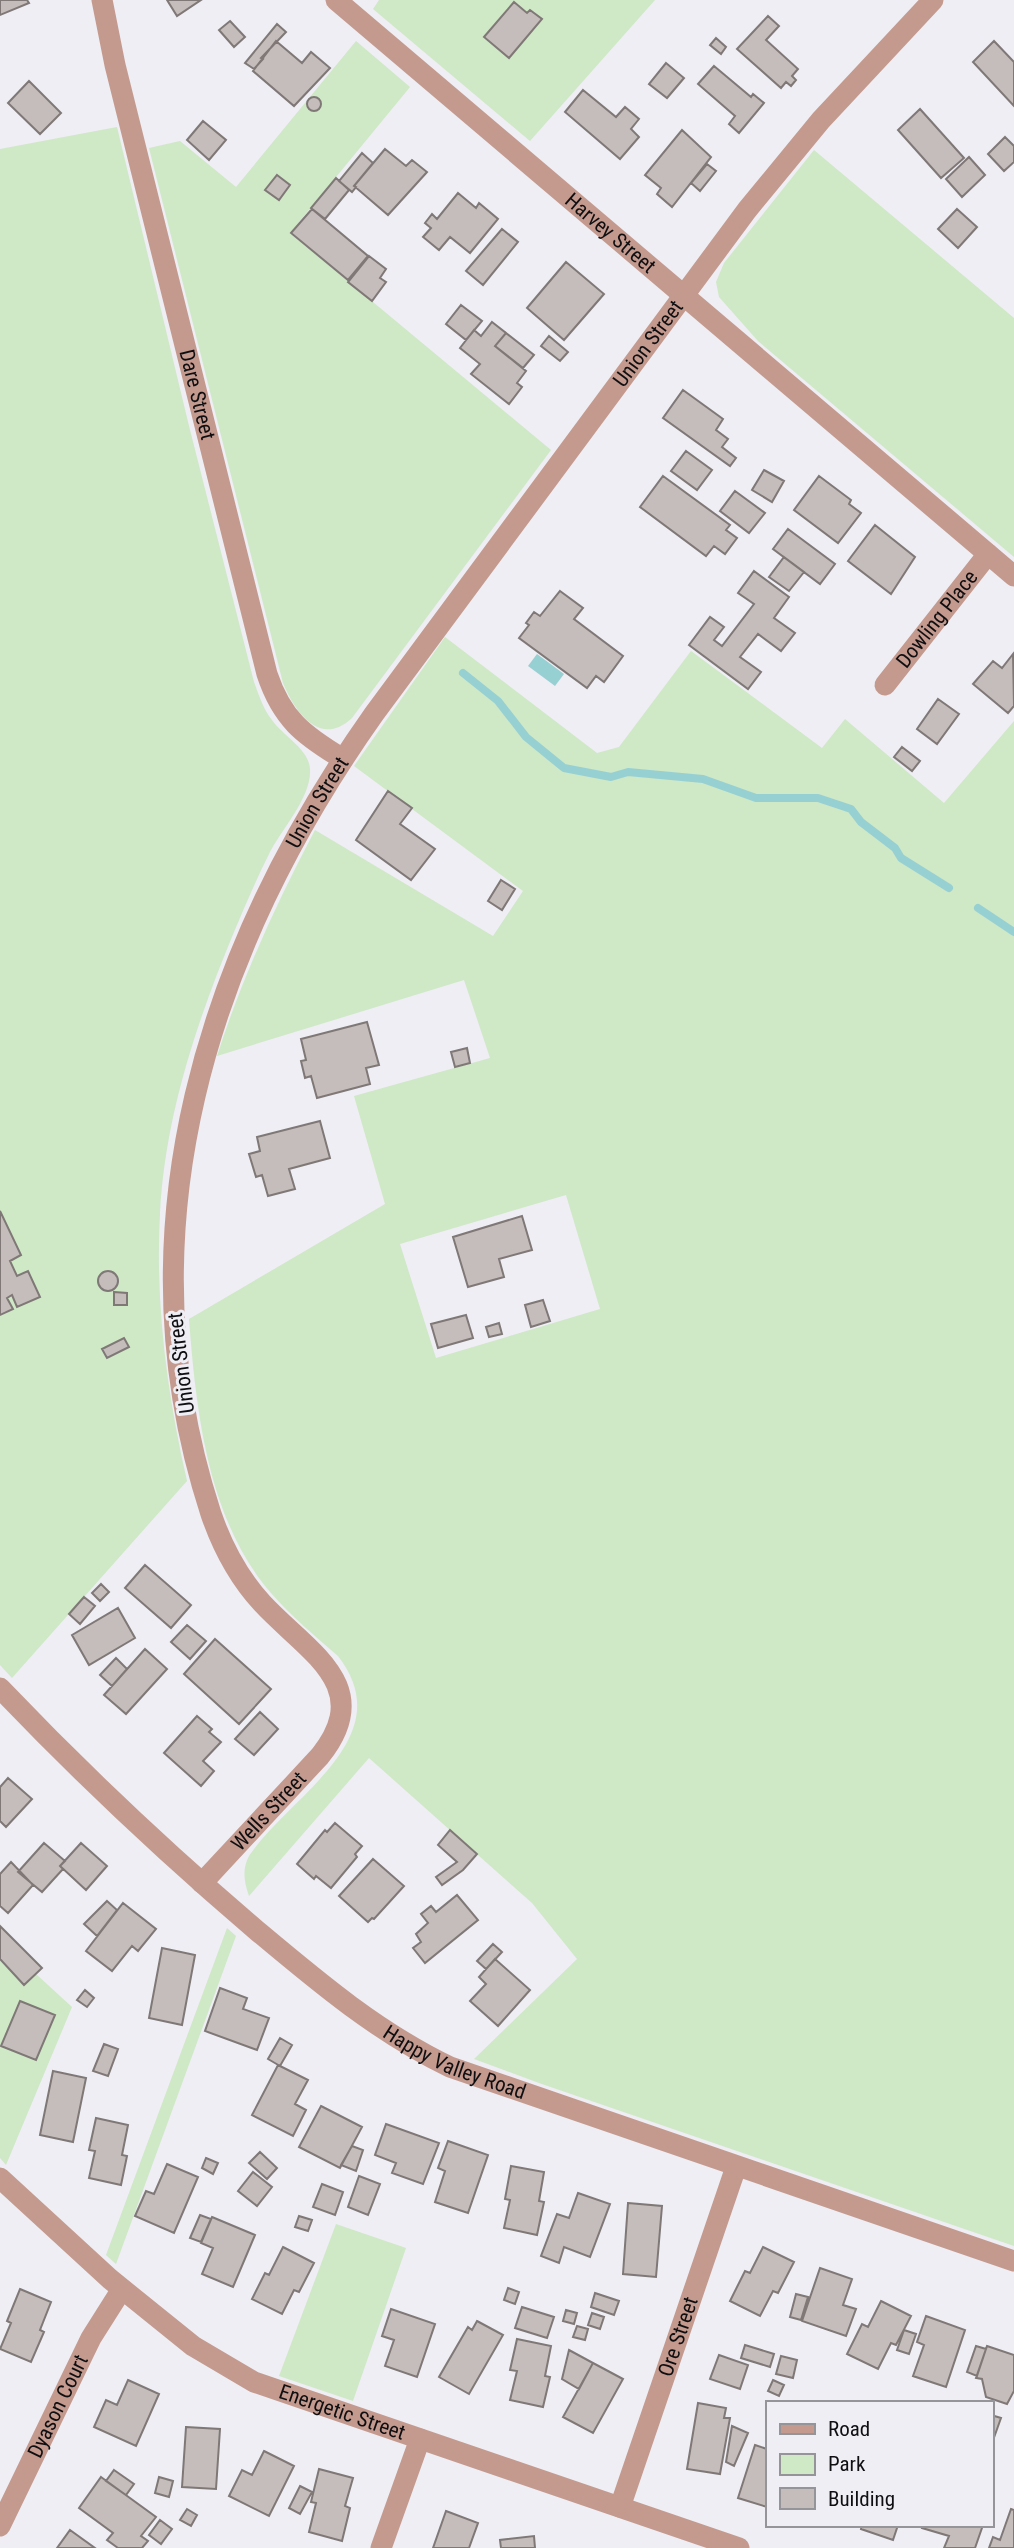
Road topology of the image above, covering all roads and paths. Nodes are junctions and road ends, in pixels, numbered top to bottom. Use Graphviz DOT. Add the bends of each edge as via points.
graph roads {
  1 [pos="102,0"];
  2 [pos="336,0"];
  3 [pos="933,0"];
  4 [pos="685,295"];
  5 [pos="988,554"];
  6 [pos="1014,576"];
  7 [pos="885,685"];
  8 [pos="342,759"];
  9 [pos="0,1688"];
  10 [pos="333,1738"];
  11 [pos="202,1884"];
  12 [pos="736,2167"];
  13 [pos="0,2178"];
  14 [pos="1014,2261"];
  15 [pos="122,2289"];
  16 [pos="420,2440"];
  17 [pos="620,2507"];
  18 [pos="0,2526"];
  19 [pos="381,2548"];
  20 [pos="739,2548"];
  1 -- 8 [label="street, Dare Street" via="267,674 287,718"];
  2 -- 4 [label="street, Harvey Street"];
  3 -- 4 [label="street, Union Street" via="791,155"];
  4 -- 5 [label="street, Harvey Street"];
  4 -- 8 [label="street, Union Street"];
  5 -- 6 [label="street, Harvey Street"];
  5 -- 7 [label="street, Dowling Place"];
  8 -- 10 [label="street, Union Street" via="269,892 206,1047 183,1154 173,1261 178,1362 198,1471 215,1526 260,1600 319,1657 335,1680 342,1714"];
  9 -- 11 [label="street, Happy Valley Road" via="72,1763"];
  10 -- 11 [label="street, Wells Street"];
  11 -- 12 [label="street, Happy Valley Road" via="346,2004 418,2051 450,2067"];
  12 -- 14 [label="street, Happy Valley Road"];
  12 -- 17 [label="street, Ore Street"];
  13 -- 15 [label="street, Energetic Street"];
  15 -- 16 [label="street, Energetic Street" via="193,2346 254,2382"];
  15 -- 18 [label="street, Dyason Court" via="91,2339"];
  16 -- 17 [label="street, Energetic Street"];
  16 -- 19 [label="street"];
  17 -- 20 [label="street, Energetic Street"];
}
